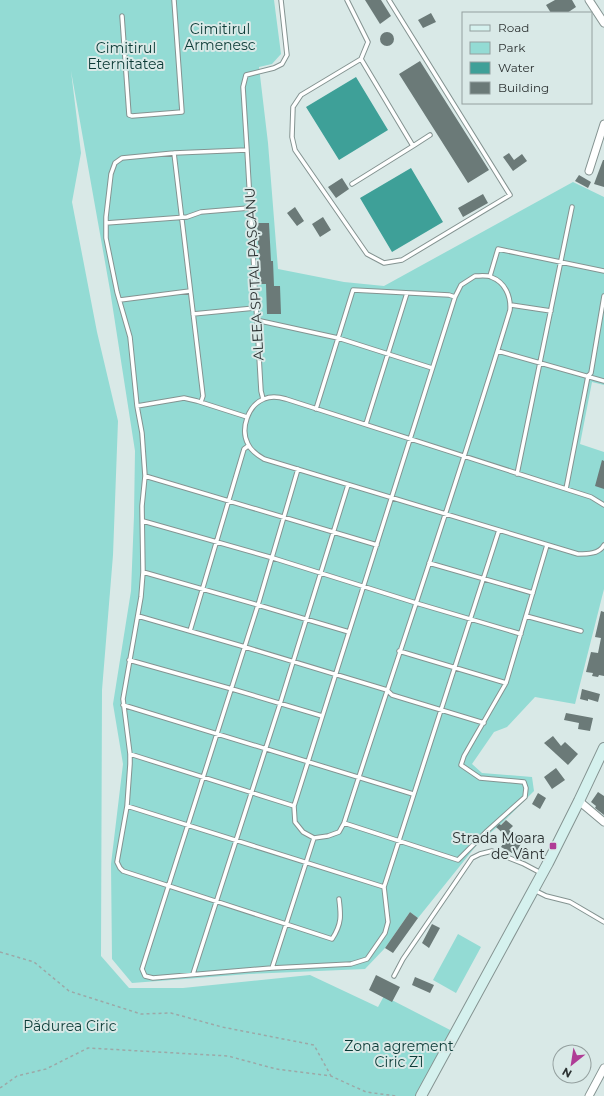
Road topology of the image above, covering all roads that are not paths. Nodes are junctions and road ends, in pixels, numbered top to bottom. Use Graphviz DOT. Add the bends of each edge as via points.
graph roads {
  1 [pos="174,0"];
  2 [pos="281,0"];
  3 [pos="347,0"];
  4 [pos="388,0"];
  5 [pos="589,0"];
  6 [pos="122,16"];
  7 [pos="604,23"];
  8 [pos="361,59"];
  9 [pos="604,124"];
  10 [pos="430,135"];
  11 [pos="413,146"];
  12 [pos="246,150"];
  13 [pos="174,153"];
  14 [pos="589,171"];
  15 [pos="352,184"];
  16 [pos="572,207"];
  17 [pos="249,208"];
  18 [pos="182,217"];
  19 [pos="106,223"];
  20 [pos="561,263"];
  21 [pos="604,271"];
  22 [pos="490,276"];
  23 [pos="190,291"];
  24 [pos="408,293"];
  25 [pos="604,296"];
  26 [pos="455,297"];
  27 [pos="120,300"];
  28 [pos="511,305"];
  29 [pos="255,308"];
  30 [pos="551,311"];
  31 [pos="193,314"];
  32 [pos="256,320"];
  33 [pos="338,338"];
  34 [pos="498,351"];
  35 [pos="388,353"];
  36 [pos="540,362"];
  37 [pos="432,368"];
  38 [pos="588,376"];
  39 [pos="604,381"];
  40 [pos="263,399"];
  41 [pos="201,402"];
  42 [pos="137,406"];
  43 [pos="316,408"];
  44 [pos="247,417"];
  45 [pos="366,424"];
  46 [pos="411,438"];
  47 [pos="248,446"];
  48 [pos="464,456"];
  49 [pos="298,469"];
  50 [pos="517,474"];
  51 [pos="145,476"];
  52 [pos="348,484"];
  53 [pos="566,489"];
  54 [pos="392,498"];
  55 [pos="228,501"];
  56 [pos="604,505"];
  57 [pos="446,514"];
  58 [pos="285,517"];
  59 [pos="143,521"];
  60 [pos="499,530"];
  61 [pos="334,532"];
  62 [pos="216,542"];
  63 [pos="377,545"];
  64 [pos="547,545"];
  65 [pos="604,545"];
  66 [pos="273,558"];
  67 [pos="429,563"];
  68 [pos="143,572"];
  69 [pos="321,573"];
  70 [pos="483,579"];
  71 [pos="364,586"];
  72 [pos="203,588"];
  73 [pos="533,593"];
  74 [pos="416,603"];
  75 [pos="258,605"];
  76 [pos="138,616"];
  77 [pos="526,616"];
  78 [pos="307,619"];
  79 [pos="470,620"];
  80 [pos="190,631"];
  81 [pos="580,631"];
  82 [pos="349,632"];
  83 [pos="521,634"];
  84 [pos="245,647"];
  85 [pos="400,651"];
  86 [pos="129,660"];
  87 [pos="293,662"];
  88 [pos="454,667"];
  89 [pos="336,674"];
  90 [pos="506,683"];
  91 [pos="232,688"];
  92 [pos="387,690"];
  93 [pos="280,704"];
  94 [pos="123,706"];
  95 [pos="441,710"];
  96 [pos="322,716"];
  97 [pos="484,723"];
  98 [pos="217,734"];
  99 [pos="265,748"];
  100 [pos="604,748"];
  101 [pos="130,754"];
  102 [pos="308,762"];
  103 [pos="203,777"];
  104 [pos="359,778"];
  105 [pos="251,792"];
  106 [pos="413,794"];
  107 [pos="579,801"];
  108 [pos="126,806"];
  109 [pos="294,806"];
  110 [pos="604,822"];
  111 [pos="344,823"];
  112 [pos="188,826"];
  113 [pos="314,838"];
  114 [pos="235,841"];
  115 [pos="398,841"];
  116 [pos="306,863"];
  117 [pos="542,874"];
  118 [pos="168,885"];
  119 [pos="384,887"];
  120 [pos="533,890"];
  121 [pos="339,898"];
  122 [pos="216,901"];
  123 [pos="604,922"];
  124 [pos="286,923"];
  125 [pos="272,968"];
  126 [pos="193,974"];
  127 [pos="394,976"];
  128 [pos="604,1068"];
  129 [pos="421,1096"];
  130 [pos="588,1096"];
  1 -- 6 [label="lane" via="182,112 129,115"];
  2 -- 12 [label="lane, ALEEA SPITAL PAȘCANU" via="287,56 282,64 274,68 246,75 243,87"];
  3 -- 8 [label="lane" via="368,42"];
  4 -- 8 [label="lane" via="510,195 402,260 384,263 367,254 295,150 292,137 293,107 301,95"];
  5 -- 7 [label="street"];
  8 -- 11 [label="lane"];
  9 -- 14 [label="street"];
  10 -- 11 [label="lane"];
  11 -- 15 [label="lane"];
  12 -- 13 [label="lane"];
  12 -- 17 [label="lane, ALEEA SPITAL PAȘCANU"];
  13 -- 18 [label="lane"];
  13 -- 19 [label="lane" via="122,158 115,163 110,174"];
  16 -- 20 [label="lane"];
  17 -- 18 [label="lane" via="200,212"];
  17 -- 29 [label="lane, ALEEA SPITAL PAȘCANU"];
  18 -- 19 [label="lane"];
  18 -- 23 [label="lane"];
  19 -- 27 [label="lane" via="106,238"];
  20 -- 21 [label="lane"];
  20 -- 22 [label="lane" via="498,249"];
  20 -- 30 [label="lane"];
  22 -- 26 [label="lane" via="475,276 461,285"];
  22 -- 28 [label="lane" via="500,282 508,292"];
  23 -- 27 [label="lane"];
  23 -- 31 [label="lane"];
  24 -- 26 [label="lane"];
  24 -- 33 [label="lane" via="353,290"];
  24 -- 35 [label="lane"];
  25 -- 38 [label="lane" via="591,373"];
  26 -- 37 [label="lane"];
  27 -- 42 [label="lane" via="130,337"];
  28 -- 30 [label="lane"];
  28 -- 34 [label="lane"];
  29 -- 31 [label="lane"];
  29 -- 32 [label="lane, ALEEA SPITAL PAȘCANU"];
  30 -- 36 [label="lane"];
  31 -- 41 [label="lane" via="203,396"];
  32 -- 33 [label="lane"];
  32 -- 40 [label="lane, ALEEA SPITAL PAȘCANU"];
  33 -- 35 [label="lane"];
  33 -- 43 [label="lane"];
  34 -- 36 [label="lane"];
  34 -- 48 [label="lane"];
  35 -- 37 [label="lane"];
  35 -- 45 [label="lane"];
  36 -- 38 [label="lane"];
  36 -- 50 [label="lane"];
  37 -- 46 [label="lane"];
  38 -- 39 [label="lane"];
  38 -- 53 [label="lane"];
  40 -- 43 [label="lane" via="286,399"];
  40 -- 44 [label="lane" via="253,407"];
  41 -- 42 [label="lane" via="184,398"];
  41 -- 44 [label="lane"];
  42 -- 51 [label="lane"];
  43 -- 45 [label="lane"];
  44 -- 47 [label="lane" via="244,428"];
  45 -- 46 [label="lane"];
  46 -- 48 [label="lane"];
  46 -- 54 [label="lane"];
  47 -- 49 [label="lane" via="264,459"];
  47 -- 55 [label="lane" via="244,449"];
  48 -- 50 [label="lane"];
  48 -- 57 [label="lane"];
  49 -- 52 [label="lane"];
  49 -- 58 [label="lane"];
  50 -- 53 [label="lane"];
  51 -- 55 [label="lane"];
  51 -- 59 [label="lane"];
  52 -- 54 [label="lane"];
  52 -- 61 [label="lane"];
  53 -- 56 [label="lane" via="591,497"];
  54 -- 57 [label="lane"];
  54 -- 63 [label="lane"];
  55 -- 58 [label="lane"];
  55 -- 62 [label="lane"];
  57 -- 60 [label="lane"];
  57 -- 67 [label="lane"];
  58 -- 61 [label="lane"];
  58 -- 66 [label="lane"];
  59 -- 62 [label="lane"];
  59 -- 68 [label="lane"];
  60 -- 64 [label="lane"];
  60 -- 70 [label="lane"];
  61 -- 63 [label="lane"];
  61 -- 69 [label="lane"];
  62 -- 66 [label="lane"];
  62 -- 72 [label="lane"];
  63 -- 71 [label="lane"];
  64 -- 65 [label="lane" via="578,554 589,554 603,548"];
  64 -- 73 [label="lane"];
  66 -- 69 [label="lane"];
  66 -- 75 [label="lane"];
  67 -- 70 [label="lane"];
  67 -- 74 [label="lane"];
  68 -- 72 [label="lane"];
  68 -- 76 [label="lane"];
  69 -- 71 [label="lane"];
  69 -- 78 [label="lane"];
  70 -- 73 [label="lane"];
  70 -- 79 [label="lane"];
  71 -- 74 [label="lane"];
  71 -- 82 [label="lane"];
  72 -- 75 [label="lane"];
  72 -- 80 [label="lane"];
  73 -- 77 [label="lane"];
  74 -- 79 [label="lane"];
  74 -- 85 [label="lane"];
  75 -- 78 [label="lane"];
  75 -- 84 [label="lane"];
  76 -- 80 [label="lane"];
  76 -- 86 [label="lane"];
  77 -- 81 [label="lane"];
  77 -- 83 [label="lane"];
  78 -- 82 [label="lane"];
  78 -- 87 [label="lane"];
  79 -- 83 [label="lane"];
  79 -- 88 [label="lane"];
  80 -- 84 [label="lane"];
  82 -- 89 [label="lane"];
  83 -- 90 [label="lane"];
  84 -- 87 [label="lane"];
  84 -- 91 [label="lane"];
  85 -- 88 [label="lane"];
  85 -- 92 [label="lane"];
  86 -- 91 [label="lane"];
  86 -- 94 [label="lane"];
  87 -- 89 [label="lane"];
  87 -- 93 [label="lane"];
  88 -- 90 [label="lane"];
  88 -- 95 [label="lane"];
  89 -- 92 [label="lane"];
  89 -- 96 [label="lane"];
  90 -- 97 [label="lane"];
  91 -- 93 [label="lane"];
  91 -- 98 [label="lane"];
  92 -- 95 [label="lane" via="392,695"];
  92 -- 104 [label="lane"];
  93 -- 96 [label="lane"];
  93 -- 99 [label="lane"];
  94 -- 98 [label="lane"];
  94 -- 101 [label="lane"];
  95 -- 97 [label="lane"];
  95 -- 106 [label="lane"];
  96 -- 102 [label="lane"];
  97 -- 115 [label="lane" via="461,765 480,778 524,782 525,797 458,860"];
  98 -- 99 [label="lane"];
  98 -- 103 [label="lane"];
  99 -- 102 [label="lane"];
  99 -- 105 [label="lane"];
  100 -- 107 [label="main road"];
  101 -- 103 [label="lane"];
  101 -- 108 [label="lane"];
  102 -- 104 [label="lane"];
  102 -- 109 [label="lane"];
  103 -- 105 [label="lane"];
  103 -- 112 [label="lane"];
  104 -- 106 [label="lane"];
  104 -- 111 [label="lane"];
  105 -- 109 [label="lane"];
  105 -- 114 [label="lane"];
  106 -- 115 [label="lane"];
  107 -- 110 [label="street"];
  107 -- 117 [label="main road"];
  108 -- 112 [label="lane"];
  108 -- 118 [label="lane" via="117,862 120,868"];
  109 -- 113 [label="lane" via="295,822 303,832"];
  111 -- 113 [label="lane" via="339,832"];
  111 -- 115 [label="lane"];
  112 -- 114 [label="lane"];
  112 -- 118 [label="lane"];
  113 -- 116 [label="lane"];
  114 -- 116 [label="lane"];
  114 -- 122 [label="lane"];
  115 -- 119 [label="lane"];
  116 -- 119 [label="lane"];
  116 -- 124 [label="lane"];
  117 -- 120 [label="main road"];
  117 -- 127 [label="lane" via="492,851 472,858"];
  118 -- 122 [label="lane"];
  118 -- 126 [label="lane" via="142,969 145,976 153,978"];
  119 -- 125 [label="lane" via="388,922 385,933 367,959 351,964"];
  120 -- 123 [label="lane" via="570,902"];
  120 -- 129 [label="main road"];
  121 -- 124 [label="lane" via="341,916 338,930 332,938"];
  122 -- 124 [label="lane"];
  122 -- 126 [label="lane"];
  124 -- 125 [label="lane"];
  125 -- 126 [label="lane"];
  128 -- 130 [label="street"];
}
